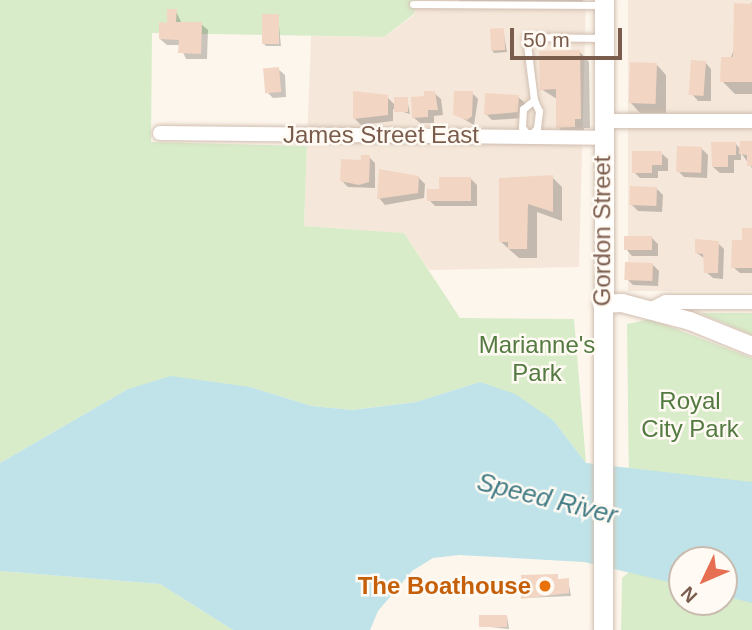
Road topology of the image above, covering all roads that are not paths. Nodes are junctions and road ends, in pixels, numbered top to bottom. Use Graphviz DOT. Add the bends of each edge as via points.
graph roads {
  1 [pos="604,3"];
  2 [pos="413,4"];
  3 [pos="603,37"];
  4 [pos="534,100"];
  5 [pos="752,121"];
  6 [pos="603,129"];
  7 [pos="160,133"];
  8 [pos="529,137"];
  9 [pos="752,302"];
  10 [pos="602,304"];
  11 [pos="648,311"];
  12 [pos="752,346"];
  13 [pos="603,630"];
  1 -- 2 [label="lane"];
  1 -- 3 [label="main road, Gordon Street"];
  3 -- 4 [label="lane" via="526,37"];
  3 -- 6 [label="main road, Gordon Street"];
  4 -- 8 [label="lane" via="539,111 537,128"];
  4 -- 8 [label="lane" via="523,109 522,127"];
  5 -- 6 [label="street, James Street East"];
  6 -- 8 [label="street, James Street East"];
  6 -- 10 [label="main road, Gordon Street"];
  7 -- 8 [label="street, James Street East"];
  9 -- 11 [label="street" via="666,302"];
  10 -- 11 [label="street"];
  10 -- 13 [label="main road, Gordon Street"];
  11 -- 12 [label="street" via="690,321"];
}
